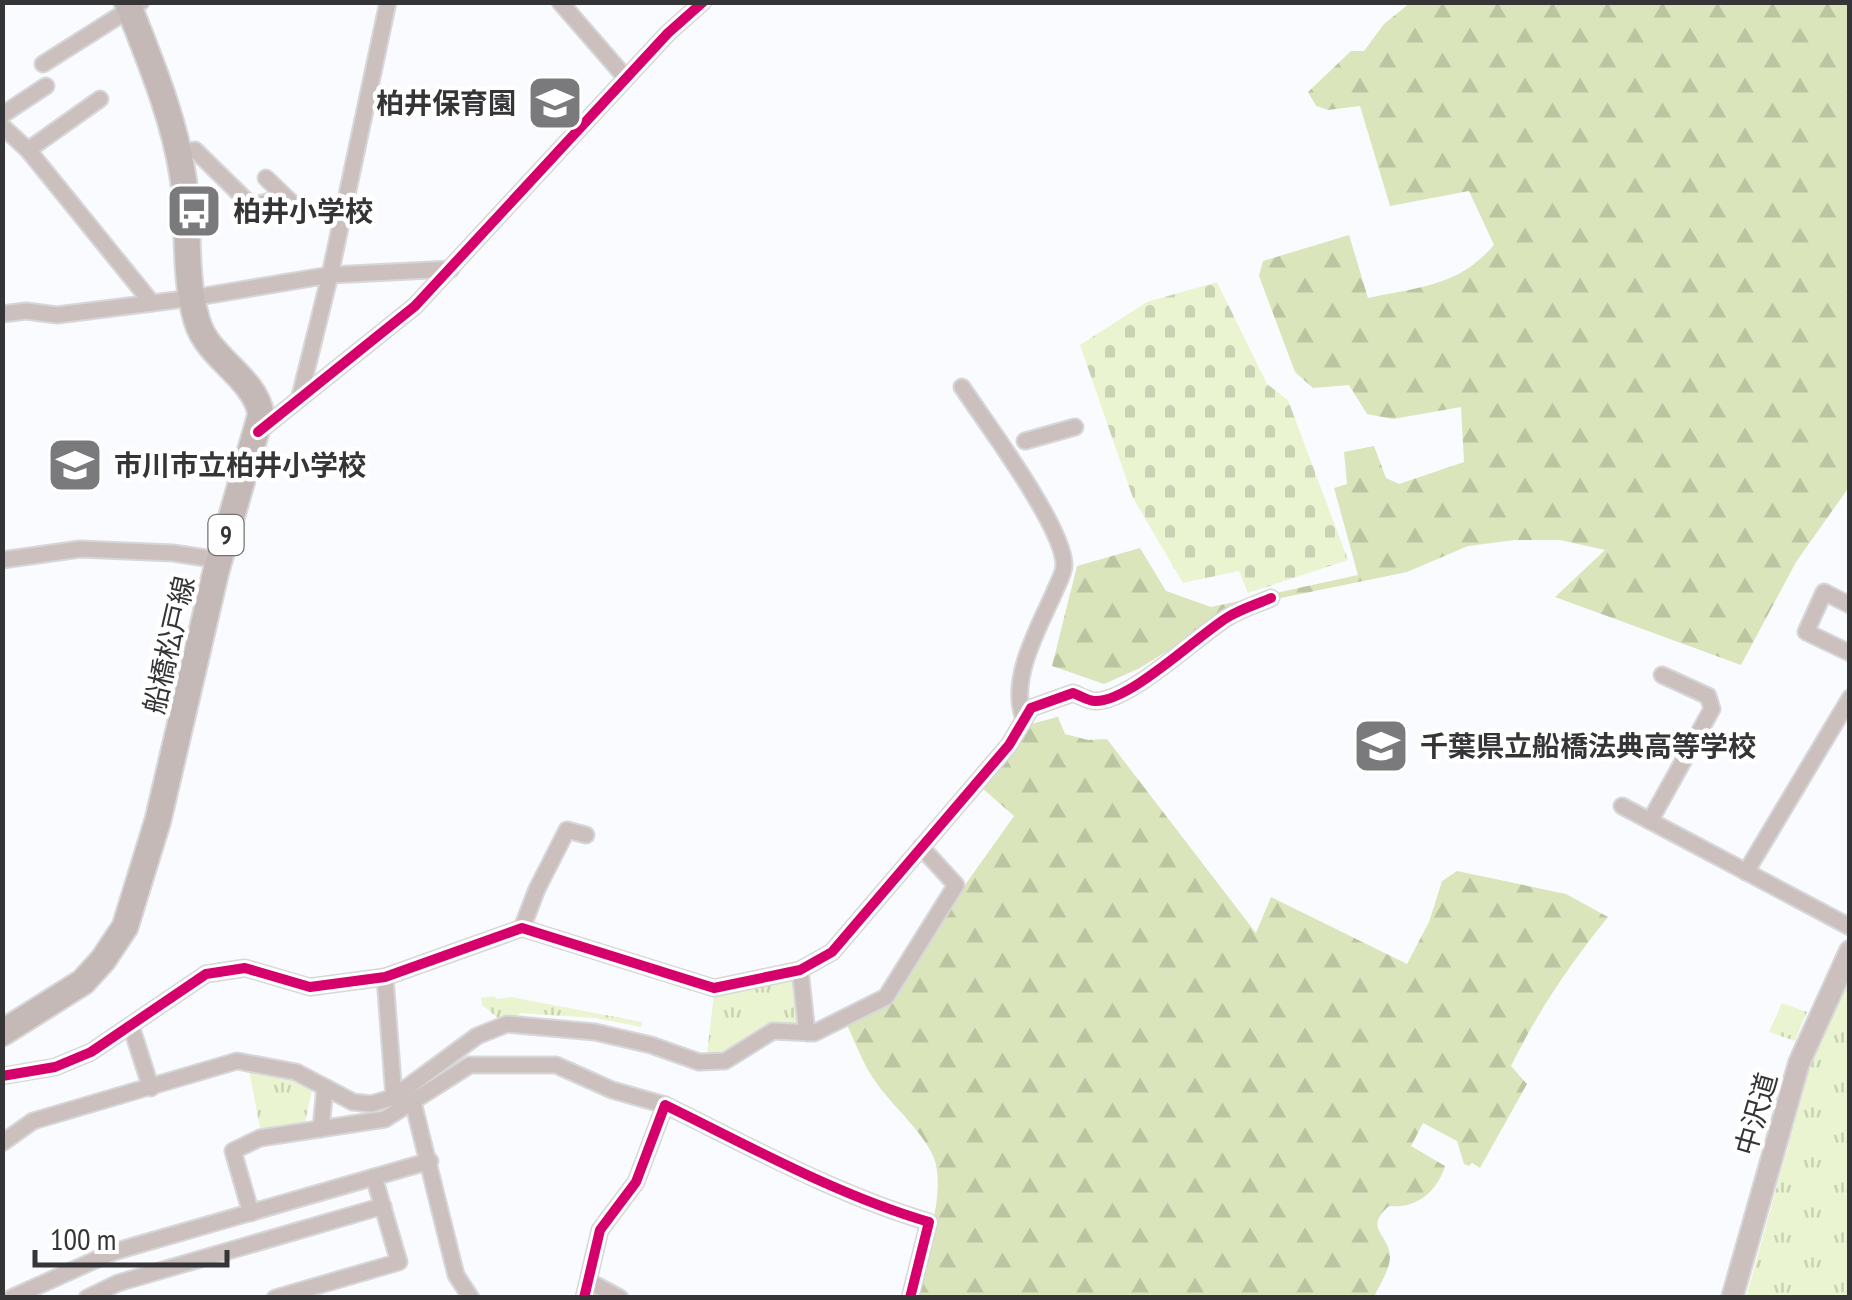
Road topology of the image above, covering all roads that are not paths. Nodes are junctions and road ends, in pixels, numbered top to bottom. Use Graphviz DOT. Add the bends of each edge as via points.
graph roads {
  1 [pos="388,2"];
  2 [pos="560,2"];
  3 [pos="703,2"];
  4 [pos="132,5"];
  5 [pos="44,64"];
  6 [pos="626,78"];
  7 [pos="46,86"];
  8 [pos="100,99"];
  9 [pos="2,115"];
  10 [pos="2,126"];
  11 [pos="28,150"];
  12 [pos="179,154"];
  13 [pos="266,178"];
  14 [pos="451,269"];
  15 [pos="330,275"];
  16 [pos="192,298"];
  17 [pos="152,304"];
  18 [pos="2,314"];
  19 [pos="962,387"];
  20 [pos="300,396"];
  21 [pos="1075,427"];
  22 [pos="258,432"];
  23 [pos="1025,442"];
  24 [pos="2,560"];
  25 [pos="219,560"];
  26 [pos="1271,598"];
  27 [pos="1850,605"];
  28 [pos="1850,653"];
  29 [pos="1662,675"];
  30 [pos="1850,698"];
  31 [pos="1023,716"];
  32 [pos="1622,806"];
  33 [pos="1650,821"];
  34 [pos="586,835"];
  35 [pos="921,847"];
  36 [pos="1746,872"];
  37 [pos="522,928"];
  38 [pos="1850,928"];
  39 [pos="1850,952"];
  40 [pos="800,970"];
  41 [pos="385,977"];
  42 [pos="130,1026"];
  43 [pos="2,1033"];
  44 [pos="807,1033"];
  45 [pos="2,1076"];
  46 [pos="326,1087"];
  47 [pos="150,1088"];
  48 [pos="394,1097"];
  49 [pos="412,1102"];
  50 [pos="665,1105"];
  51 [pos="321,1129"];
  52 [pos="2,1143"];
  53 [pos="430,1161"];
  54 [pos="374,1177"];
  55 [pos="383,1206"];
  56 [pos="251,1213"];
  57 [pos="587,1290"];
  58 [pos="14,1297"];
  59 [pos="87,1298"];
  60 [pos="276,1298"];
  61 [pos="472,1298"];
  62 [pos="620,1298"];
  63 [pos="910,1298"];
  64 [pos="1732,1298"];
  1 -- 15 [label="street"];
  2 -- 6 [label="street"];
  3 -- 6 [label="street"];
  4 -- 5 [label="street"];
  4 -- 12 [label="main road"];
  6 -- 14 [label="street"];
  7 -- 9 [label="street"];
  8 -- 11 [label="street"];
  10 -- 11 [label="street"];
  11 -- 17 [label="street"];
  12 -- 13 [label="street" via="194,150 252,206 289,201"];
  12 -- 16 [label="main road"];
  14 -- 15 [label="street"];
  14 -- 20 [label="street" via="384,334"];
  15 -- 16 [label="street"];
  15 -- 20 [label="street"];
  16 -- 17 [label="street"];
  16 -- 22 [label="main road" via="207,342 255,396"];
  17 -- 18 [label="street"];
  19 -- 31 [label="street" via="1024,477 1062,550 1065,568 1017,698"];
  20 -- 22 [label="street"];
  21 -- 23 [label="street"];
  22 -- 25 [label="main road, 船橋松戸線 / 9"];
  24 -- 25 [label="street" via="80,549"];
  25 -- 43 [label="main road, 船橋松戸線 / 9" via="125,927 83,982"];
  26 -- 31 [label="street" via="1228,617 1132,687 1094,701 1073,693"];
  27 -- 28 [label="street" via="1824,592 1806,632"];
  29 -- 33 [label="street" via="1708,696 1712,710"];
  30 -- 36 [label="street"];
  31 -- 35 [label="street" via="1008,745"];
  32 -- 33 [label="street"];
  33 -- 36 [label="street"];
  34 -- 37 [label="street" via="567,830"];
  35 -- 40 [label="street" via="832,952"];
  35 -- 44 [label="street" via="956,886 886,998"];
  36 -- 38 [label="street"];
  37 -- 40 [label="street" via="714,988"];
  37 -- 41 [label="street"];
  39 -- 64 [label="street, 中沢道" via="1799,1064"];
  40 -- 44 [label="street"];
  41 -- 42 [label="street" via="310,987 245,968 206,974"];
  41 -- 48 [label="street"];
  42 -- 45 [label="street" via="55,1068"];
  42 -- 47 [label="street"];
  44 -- 48 [label="street" via="773,1032 726,1060 699,1062 595,1032 508,1024 477,1036"];
  46 -- 47 [label="street" via="296,1072 238,1060"];
  46 -- 48 [label="street" via="352,1102"];
  46 -- 51 [label="street"];
  47 -- 52 [label="street" via="33,1121"];
  49 -- 50 [label="street" via="470,1065 556,1064"];
  49 -- 51 [label="street" via="385,1119"];
  49 -- 53 [label="street"];
  50 -- 57 [label="street" via="636,1182 600,1230"];
  50 -- 63 [label="street" via="893,1212 929,1222"];
  51 -- 56 [label="street" via="260,1138 233,1152"];
  53 -- 54 [label="street"];
  53 -- 61 [label="street" via="456,1275"];
  54 -- 55 [label="street"];
  54 -- 56 [label="street"];
  55 -- 59 [label="street" via="118,1283"];
  55 -- 60 [label="street" via="399,1262"];
  56 -- 58 [label="street" via="114,1252"];
  57 -- 62 [label="street"];
}
